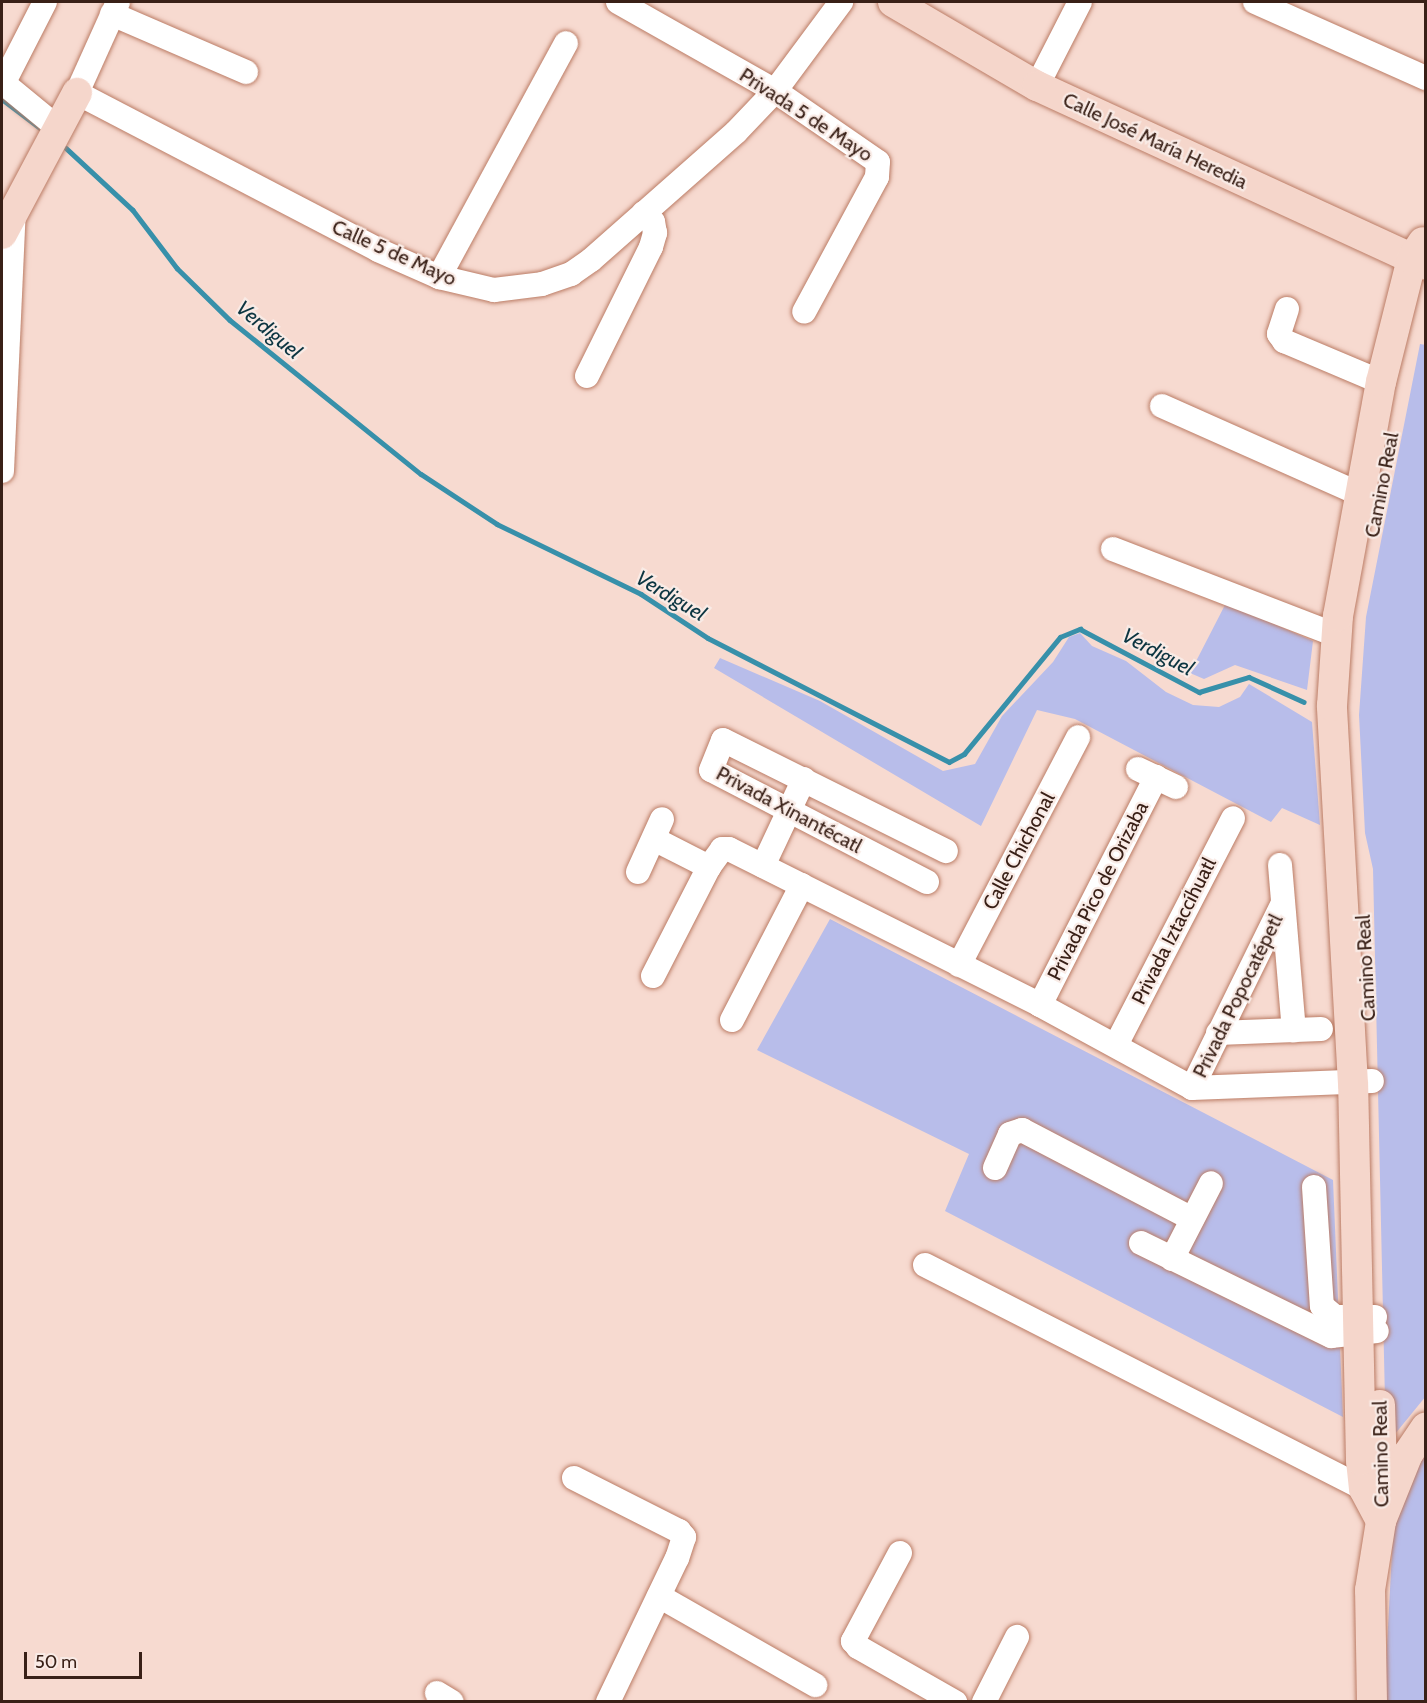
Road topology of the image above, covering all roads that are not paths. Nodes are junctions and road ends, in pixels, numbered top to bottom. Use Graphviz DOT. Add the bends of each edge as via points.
graph roads {
  1 [pos="45,2"];
  2 [pos="618,2"];
  3 [pos="1080,2"];
  4 [pos="1255,2"];
  5 [pos="900,3"];
  6 [pos="832,4"];
  7 [pos="115,8"];
  8 [pos="566,44"];
  9 [pos="246,72"];
  10 [pos="1425,78"];
  11 [pos="2,83"];
  12 [pos="1037,86"];
  13 [pos="775,91"];
  14 [pos="77,93"];
  15 [pos="58,128"];
  16 [pos="644,213"];
  17 [pos="8,223"];
  18 [pos="1422,252"];
  19 [pos="439,277"];
  20 [pos="1287,309"];
  21 [pos="804,312"];
  22 [pos="586,376"];
  23 [pos="1381,382"];
  24 [pos="1162,406"];
  25 [pos="2,432"];
  26 [pos="2,471"];
  27 [pos="1360,494"];
  28 [pos="1113,549"];
  29 [pos="1354,582"];
  30 [pos="1336,635"];
  31 [pos="1077,736"];
  32 [pos="1156,778"];
  33 [pos="804,779"];
  34 [pos="790,812"];
  35 [pos="1232,817"];
  36 [pos="1280,865"];
  37 [pos="763,866"];
  38 [pos="709,867"];
  39 [pos="638,872"];
  40 [pos="802,885"];
  41 [pos="1283,903"];
  42 [pos="959,965"];
  43 [pos="653,976"];
  44 [pos="1040,1005"];
  45 [pos="732,1020"];
  46 [pos="1321,1029"];
  47 [pos="1294,1030"];
  48 [pos="1218,1033"];
  49 [pos="1116,1045"];
  50 [pos="1362,1083"];
  51 [pos="1192,1088"];
  52 [pos="995,1168"];
  53 [pos="1211,1183"];
  54 [pos="1314,1187"];
  55 [pos="1192,1219"];
  56 [pos="1141,1243"];
  57 [pos="1172,1259"];
  58 [pos="926,1265"];
  59 [pos="1368,1324"];
  60 [pos="1425,1427"];
  61 [pos="574,1478"];
  62 [pos="1374,1490"];
  63 [pos="1381,1521"];
  64 [pos="900,1553"];
  65 [pos="659,1596"];
  66 [pos="1017,1637"];
  67 [pos="815,1685"];
  68 [pos="608,1701"];
  69 [pos="955,1701"];
  70 [pos="984,1701"];
  71 [pos="1372,1701"];
  1 -- 11 [label="street"];
  2 -- 13 [label="street, Privada 5 de Mayo"];
  3 -- 12 [label="street"];
  4 -- 10 [label="street"];
  5 -- 12 [label="main road, Calle José María Heredia"];
  6 -- 13 [label="street, Calle 5 de Mayo"];
  7 -- 9 [label="street"];
  7 -- 14 [label="street"];
  8 -- 19 [label="street"];
  11 -- 15 [label="street"];
  12 -- 18 [label="main road, Calle José María Heredia"];
  13 -- 16 [label="street, Calle 5 de Mayo" via="736,132"];
  13 -- 21 [label="street, Privada 5 de Mayo" via="880,166"];
  14 -- 15 [label="main road"];
  14 -- 19 [label="street, Calle 5 de Mayo" via="378,250"];
  15 -- 17 [label="main road"];
  16 -- 19 [label="street, Calle 5 de Mayo" via="591,261 571,274 542,284 494,290"];
  16 -- 22 [label="street" via="653,222 651,247"];
  17 -- 25 [label="street"];
  18 -- 23 [label="main road, Camino Real"];
  18 -- 29 [label="main road, Camino Real"];
  20 -- 23 [label="street" via="1279,334 1284,341"];
  23 -- 27 [label="main road, Camino Real"];
  24 -- 27 [label="street"];
  25 -- 26 [label="street"];
  27 -- 29 [label="main road, Camino Real"];
  28 -- 30 [label="street"];
  29 -- 30 [label="main road, Camino Real"];
  29 -- 50 [label="main road, Camino Real" via="1351,760"];
  30 -- 50 [label="main road, Camino Real" via="1333,756"];
  31 -- 42 [label="street, Calle Chichonal"];
  32 -- 44 [label="street, Privada Pico de Orizaba"];
  33 -- 34 [label="street"];
  33 -- 34 [label="street, Privada Xinantécatl" via="728,740 723,740 710,764 711,770"];
  33 -- 34 [label="street, Privada Xinantécatl" via="936,846 919,878"];
  34 -- 37 [label="street"];
  35 -- 49 [label="street, Privada Iztaccíhuatl"];
  36 -- 41 [label="street, Privada Popocatépetl"];
  37 -- 38 [label="street" via="722,849"];
  37 -- 40 [label="street"];
  38 -- 39 [label="street" via="658,829"];
  38 -- 43 [label="street"];
  40 -- 42 [label="street"];
  40 -- 45 [label="street"];
  41 -- 47 [label="street, Privada Popocatépetl"];
  41 -- 48 [label="street, Privada Popocatépetl"];
  42 -- 44 [label="street"];
  44 -- 49 [label="street"];
  46 -- 47 [label="street"];
  47 -- 48 [label="street"];
  48 -- 51 [label="street, Privada Popocatépetl"];
  49 -- 51 [label="street"];
  50 -- 51 [label="street, Privada Popocatépetl"];
  50 -- 59 [label="main road, Camino Real"];
  52 -- 55 [label="street" via="1010,1134 1022,1130"];
  53 -- 55 [label="street"];
  54 -- 59 [label="street" via="1322,1306 1335,1317"];
  55 -- 57 [label="street"];
  56 -- 57 [label="street"];
  57 -- 59 [label="street" via="1331,1336"];
  58 -- 62 [label="street"];
  59 -- 62 [label="main road, Camino Real"];
  60 -- 63 [label="main road" via="1393,1486"];
  61 -- 65 [label="street" via="684,1537"];
  62 -- 63 [label="main road, Camino Real"];
  63 -- 71 [label="main road" via="1370,1590"];
  64 -- 69 [label="street" via="853,1641"];
  65 -- 67 [label="street"];
  65 -- 68 [label="street"];
  66 -- 70 [label="street"];
}
